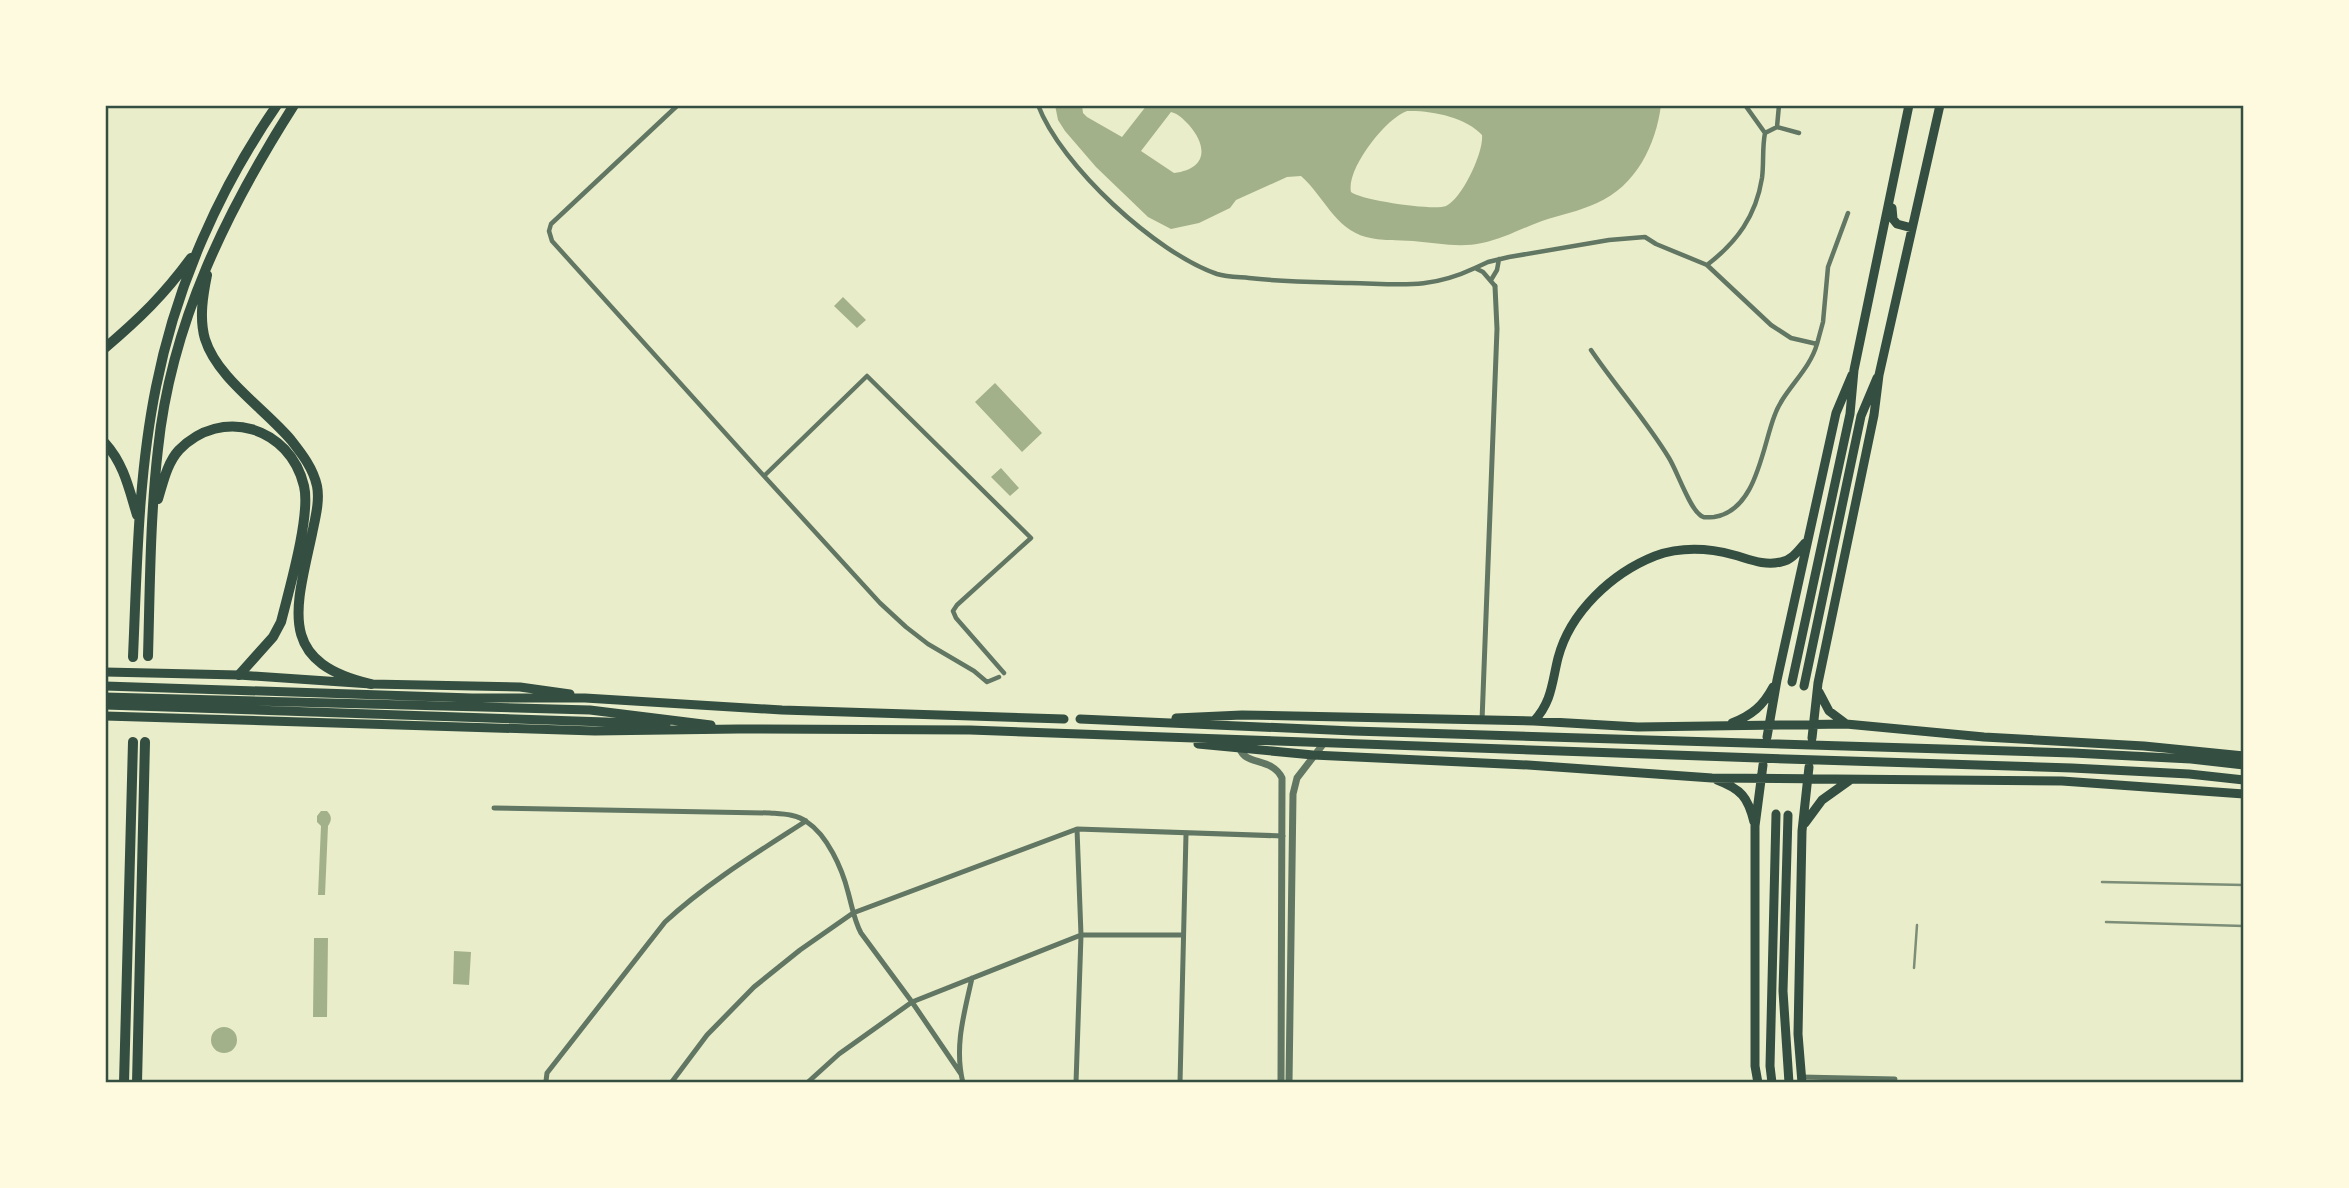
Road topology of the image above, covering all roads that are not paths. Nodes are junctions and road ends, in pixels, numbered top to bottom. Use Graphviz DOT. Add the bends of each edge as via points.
graph roads {
  1 [pos="277,105"];
  2 [pos="294,105"];
  3 [pos="678,105"];
  4 [pos="1038,105"];
  5 [pos="1779,105"];
  6 [pos="1909,105"];
  7 [pos="1940,105"];
  8 [pos="1748,107"];
  9 [pos="1777,127"];
  10 [pos="1765,133"];
  11 [pos="1800,133"];
  12 [pos="1892,196"];
  13 [pos="1848,213"];
  14 [pos="1912,228"];
  15 [pos="197,249"];
  16 [pos="211,252"];
  17 [pos="1499,258"];
  18 [pos="1707,265"];
  19 [pos="1475,268"];
  20 [pos="1493,283"];
  21 [pos="1817,344"];
  22 [pos="105,348"];
  23 [pos="1591,350"];
  24 [pos="1854,370"];
  25 [pos="1879,375"];
  26 [pos="105,443"];
  27 [pos="764,476"];
  28 [pos="152,519"];
  29 [pos="139,520"];
  30 [pos="1806,542"];
  31 [pos="148,656"];
  32 [pos="133,657"];
  33 [pos="105,672"];
  34 [pos="1004,673"];
  35 [pos="239,675"];
  36 [pos="999,677"];
  37 [pos="1777,680"];
  38 [pos="1792,682"];
  39 [pos="1818,683"];
  40 [pos="371,684"];
  41 [pos="105,686"];
  42 [pos="1804,686"];
  43 [pos="105,697"];
  44 [pos="585,698"];
  45 [pos="105,705"];
  46 [pos="1242,715"];
  47 [pos="105,716"];
  48 [pos="970,716"];
  49 [pos="1064,719"];
  50 [pos="1080,719"];
  51 [pos="1124,721"];
  52 [pos="1482,721"];
  53 [pos="1534,721"];
  54 [pos="1728,724"];
  55 [pos="1769,724"];
  56 [pos="1814,724"];
  57 [pos="1846,724"];
  58 [pos="1228,726"];
  59 [pos="738,729"];
  60 [pos="970,730"];
  61 [pos="1127,735"];
  62 [pos="1767,737"];
  63 [pos="1812,738"];
  64 [pos="1229,740"];
  65 [pos="133,742"];
  66 [pos="145,742"];
  67 [pos="1324,743"];
  68 [pos="1240,748"];
  69 [pos="1313,755"];
  70 [pos="2244,756"];
  71 [pos="1763,765"];
  72 [pos="2244,765"];
  73 [pos="1809,767"];
  74 [pos="1712,778"];
  75 [pos="1762,778"];
  76 [pos="1808,778"];
  77 [pos="1853,779"];
  78 [pos="2244,780"];
  79 [pos="2244,794"];
  80 [pos="494,808"];
  81 [pos="1776,814"];
  82 [pos="1788,815"];
  83 [pos="806,821"];
  84 [pos="1755,826"];
  85 [pos="1077,829"];
  86 [pos="1802,831"];
  87 [pos="1186,834"];
  88 [pos="1283,836"];
  89 [pos="852,913"];
  90 [pos="1081,935"];
  91 [pos="1182,935"];
  92 [pos="972,978"];
  93 [pos="912,1002"];
  94 [pos="961,1074"];
  95 [pos="1895,1079"];
  96 [pos="1802,1080"];
  97 [pos="124,1083"];
  98 [pos="137,1083"];
  99 [pos="549,1083"];
  100 [pos="671,1083"];
  101 [pos="807,1083"];
  102 [pos="963,1083"];
  103 [pos="1076,1083"];
  104 [pos="1180,1083"];
  105 [pos="1281,1083"];
  106 [pos="1289,1083"];
  107 [pos="1758,1083"];
  108 [pos="1772,1083"];
  109 [pos="1789,1083"];
  1 -- 15 [label="highway" via="249,148"];
  2 -- 16 [label="highway"];
  3 -- 27 [label="street" via="551,224 549,231 552,241"];
  4 -- 19 [label="street" via="1060,144 1112,203 1162,244 1219,275 1409,286 1444,281"];
  5 -- 9 [label="street"];
  6 -- 12 [label="main road"];
  7 -- 14 [label="main road"];
  8 -- 10 [label="street"];
  9 -- 10 [label="street"];
  9 -- 11 [label="street"];
  10 -- 18 [label="street" via="1761,180 1750,219"];
  12 -- 14 [label="main road" via="1894,222"];
  12 -- 24 [label="main road"];
  13 -- 21 [label="street" via="1828,267"];
  14 -- 25 [label="main road"];
  15 -- 22 [label="highway" via="148,311"];
  15 -- 29 [label="highway" via="156,386"];
  16 -- 28 [label="highway" via="175,356 159,438"];
  16 -- 40 [label="highway" via="202,315 205,338 228,375 307,460 317,487 298,599 304,643 327,669"];
  17 -- 18 [label="street" via="1637,236"];
  17 -- 19 [label="street"];
  17 -- 20 [label="street"];
  18 -- 21 [label="street" via="1781,331 1801,342"];
  19 -- 20 [label="street"];
  20 -- 52 [label="street" via="1497,329"];
  21 -- 23 [label="street" via="1777,409 1746,494 1733,509 1704,517 1697,513 1653,434"];
  24 -- 30 [label="main road" via="1836,413"];
  24 -- 38 [label="main road" via="1850,414"];
  25 -- 39 [label="main road"];
  25 -- 42 [label="main road" via="1861,416"];
  26 -- 29 [label="highway" via="123,469"];
  27 -- 34 [label="street" via="867,376 1031,538 953,611"];
  27 -- 36 [label="street" via="905,627 987,682"];
  28 -- 31 [label="highway"];
  28 -- 35 [label="highway" via="177,452 208,429 253,430 281,444 295,463 304,486 306,512 281,622"];
  29 -- 32 [label="highway"];
  30 -- 37 [label="main road"];
  30 -- 53 [label="main road" via="1782,562 1681,550 1656,556 1625,572 1595,596 1573,624 1559,656 1549,701"];
  33 -- 35 [label="main road"];
  35 -- 40 [label="main road"];
  37 -- 54 [label="main road" via="1760,707"];
  37 -- 55 [label="main road"];
  39 -- 56 [label="main road"];
  39 -- 57 [label="main road" via="1823,703"];
  40 -- 44 [label="main road" via="533,688"];
  41 -- 44 [label="main road"];
  43 -- 59 [label="main road" via="590,710"];
  44 -- 48 [label="main road"];
  45 -- 59 [label="main road"];
  46 -- 51 [label="main road"];
  46 -- 52 [label="main road"];
  46 -- 58 [label="main road"];
  47 -- 59 [label="main road" via="594,731"];
  48 -- 49 [label="main road"];
  48 -- 60 [label="main road"];
  50 -- 51 [label="main road"];
  51 -- 58 [label="main road"];
  52 -- 53 [label="main road"];
  53 -- 54 [label="main road" via="1638,727"];
  54 -- 55 [label="main road"];
  55 -- 56 [label="main road"];
  55 -- 62 [label="main road"];
  56 -- 57 [label="main road"];
  56 -- 63 [label="main road"];
  57 -- 70 [label="main road"];
  58 -- 64 [label="main road"];
  58 -- 72 [label="main road" via="2073,753"];
  59 -- 60 [label="main road"];
  60 -- 61 [label="main road"];
  61 -- 64 [label="main road"];
  61 -- 68 [label="main road"];
  64 -- 67 [label="main road"];
  64 -- 68 [label="main road"];
  65 -- 97 [label="highway"];
  66 -- 98 [label="highway"];
  67 -- 69 [label="street"];
  67 -- 78 [label="main road" via="2072,768"];
  68 -- 69 [label="main road"];
  68 -- 88 [label="street" via="1245,756 1279,771 1284,793"];
  69 -- 74 [label="main road"];
  69 -- 106 [label="street" via="1297,778 1293,794"];
  71 -- 75 [label="main road"];
  73 -- 76 [label="main road"];
  74 -- 75 [label="main road"];
  74 -- 84 [label="main road" via="1742,794"];
  75 -- 76 [label="main road"];
  75 -- 84 [label="main road"];
  76 -- 77 [label="main road"];
  76 -- 86 [label="main road"];
  77 -- 79 [label="main road" via="2062,782"];
  77 -- 86 [label="main road" via="1822,800"];
  80 -- 83 [label="street" via="770,813"];
  81 -- 108 [label="main road"];
  82 -- 109 [label="main road" via="1783,991"];
  83 -- 89 [label="street" via="825,840 848,890"];
  83 -- 99 [label="street" via="665,922 547,1073"];
  84 -- 107 [label="main road"];
  85 -- 87 [label="street"];
  85 -- 89 [label="street"];
  85 -- 90 [label="street"];
  86 -- 96 [label="main road" via="1798,1021"];
  87 -- 88 [label="street"];
  87 -- 91 [label="street"];
  88 -- 105 [label="street"];
  89 -- 93 [label="street" via="861,933"];
  89 -- 100 [label="street" via="754,987 707,1035"];
  90 -- 91 [label="street"];
  90 -- 92 [label="street"];
  90 -- 103 [label="street"];
  91 -- 104 [label="street"];
  92 -- 93 [label="street"];
  92 -- 94 [label="street" via="961,1026"];
  93 -- 94 [label="street"];
  93 -- 101 [label="street"];
  94 -- 102 [label="street"];
  95 -- 96 [label="street"];
}
